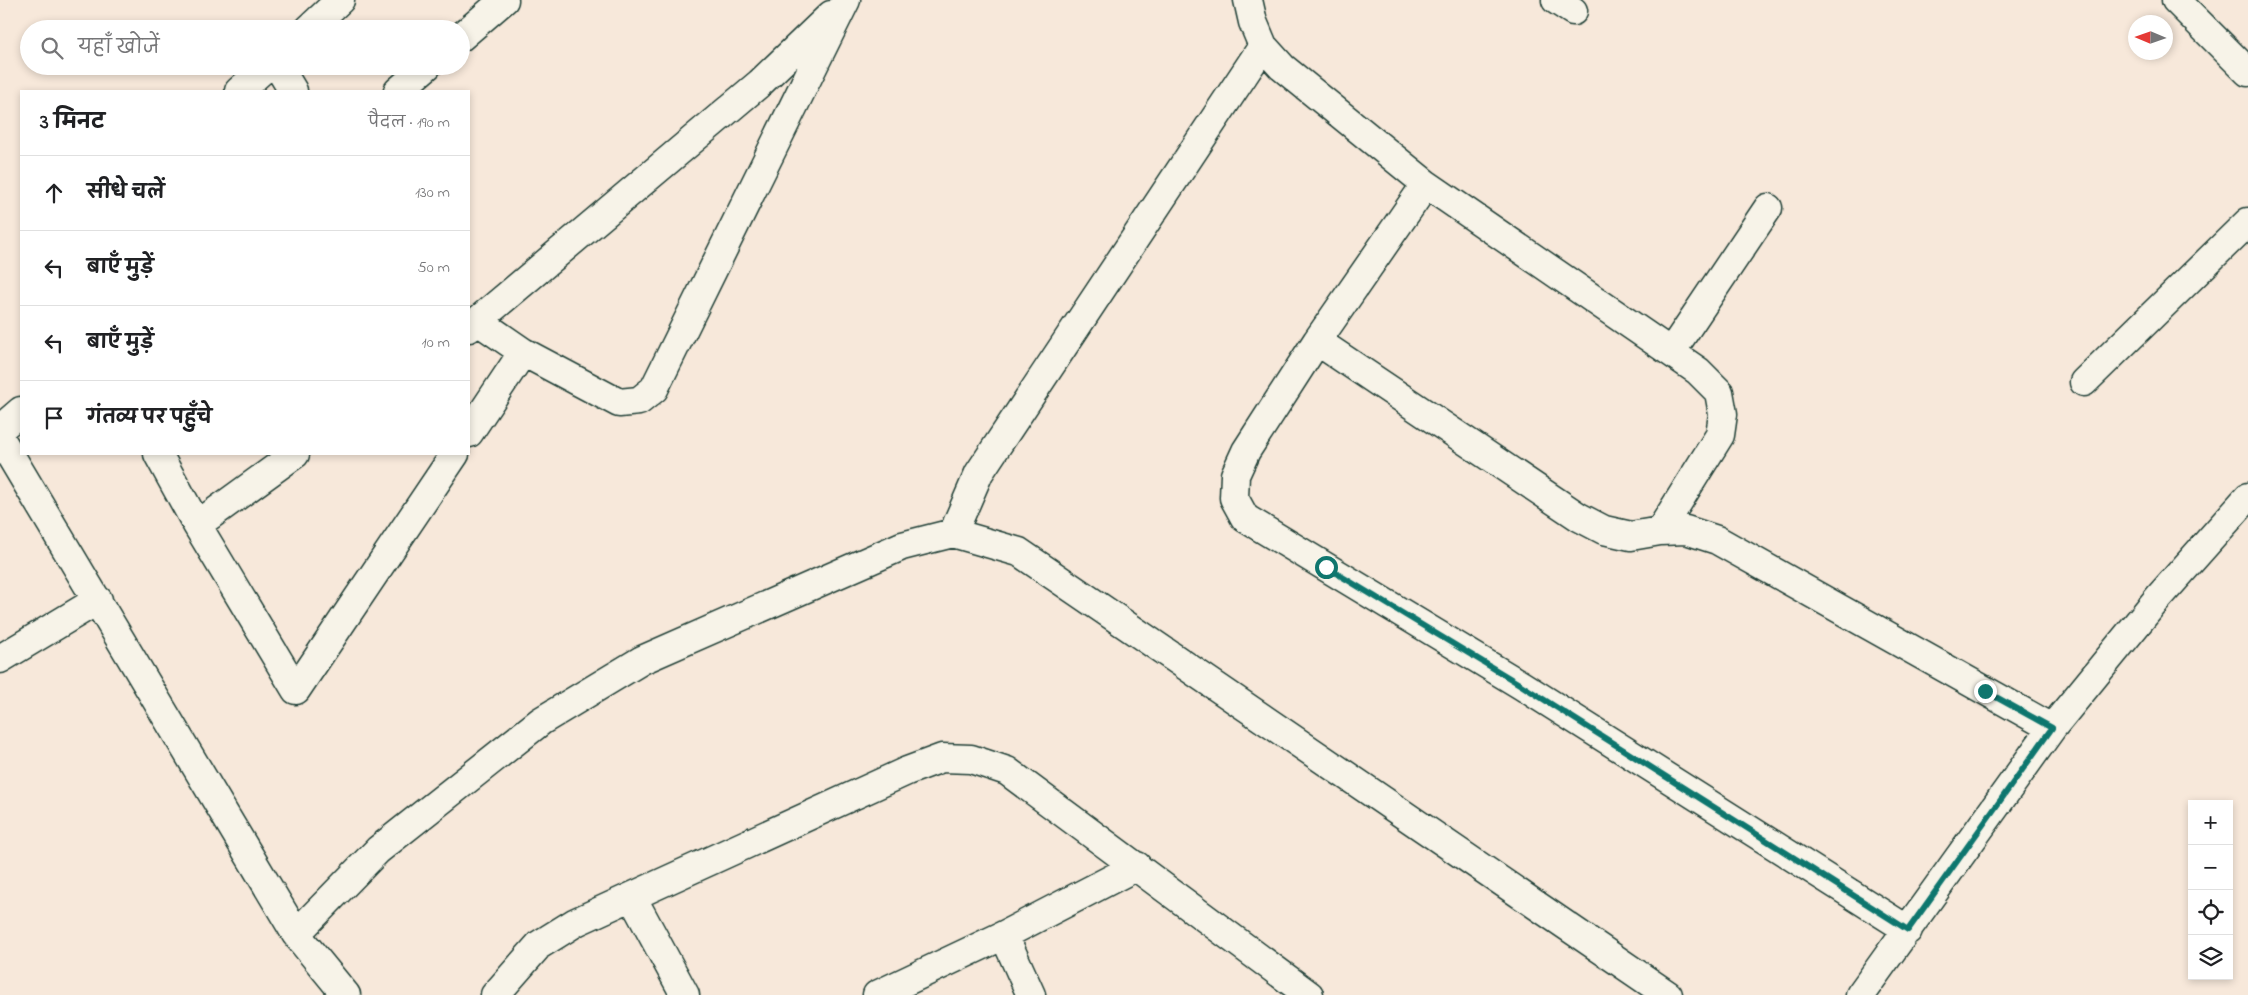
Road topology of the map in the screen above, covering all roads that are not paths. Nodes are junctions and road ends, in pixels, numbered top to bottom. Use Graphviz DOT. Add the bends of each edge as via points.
graph roads {
  1 [pos="340,0"];
  2 [pos="504,0"];
  3 [pos="1248,0"];
  4 [pos="2176,0"];
  5 [pos="846,1"];
  6 [pos="319,20"];
  7 [pos="470,29"];
  8 [pos="1263,46"];
  9 [pos="2248,72"];
  10 [pos="257,75"];
  11 [pos="283,75"];
  12 [pos="417,75"];
  13 [pos="240,90"];
  14 [pos="292,90"];
  15 [pos="399,90"];
  16 [pos="1426,184"];
  17 [pos="1768,208"];
  18 [pos="2248,222"];
  19 [pos="473,324"];
  20 [pos="1317,341"];
  21 [pos="523,352"];
  22 [pos="1671,352"];
  23 [pos="2084,382"];
  24 [pos="20,412"];
  25 [pos="0,429"];
  26 [pos="470,432"];
  27 [pos="0,438"];
  28 [pos="159,455"];
  29 [pos="294,455"];
  30 [pos="454,455"];
  31 [pos="2248,496"];
  32 [pos="197,525"];
  33 [pos="1660,531"];
  34 [pos="953,534"];
  35 [pos="98,600"];
  36 [pos="0,659"];
  37 [pos="2052,728"];
  38 [pos="1137,866"];
  39 [pos="632,897"];
  40 [pos="1908,930"];
  41 [pos="296,934"];
  42 [pos="1004,935"];
  43 [pos="340,993"];
  44 [pos="495,995"];
  45 [pos="684,995"];
  46 [pos="877,995"];
  47 [pos="1031,995"];
  48 [pos="1309,995"];
  49 [pos="1668,995"];
  50 [pos="1860,995"];
  1 -- 6 [label="street"];
  2 -- 7 [label="street"];
  3 -- 8 [label="street"];
  4 -- 9 [label="street"];
  5 -- 19 [label="street" via="760,83"];
  5 -- 21 [label="street" via="654,389 639,401 618,403"];
  8 -- 16 [label="street" via="1282,67"];
  8 -- 34 [label="street" via="979,473"];
  10 -- 13 [label="street"];
  11 -- 14 [label="street"];
  12 -- 15 [label="street"];
  16 -- 20 [label="street"];
  16 -- 22 [label="street"];
  17 -- 22 [label="street"];
  18 -- 23 [label="street"];
  19 -- 21 [label="street"];
  20 -- 33 [label="street" via="1579,517 1604,530 1631,536"];
  20 -- 40 [label="street" via="1246,451 1235,475 1234,498 1245,518 1521,685"];
  21 -- 26 [label="street"];
  22 -- 33 [label="street" via="1698,371 1719,392 1723,414 1720,435"];
  24 -- 25 [label="street"];
  27 -- 35 [label="street"];
  28 -- 32 [label="street"];
  29 -- 32 [label="street"];
  30 -- 32 [label="street" via="296,690"];
  31 -- 37 [label="street" via="2159,597"];
  33 -- 37 [label="street" via="1686,530 1717,540"];
  34 -- 41 [label="street" via="902,546 642,660 586,692 541,720 378,850"];
  34 -- 49 [label="street" via="1019,552"];
  35 -- 36 [label="street"];
  35 -- 41 [label="street"];
  37 -- 40 [label="street"];
  38 -- 39 [label="street" via="1007,771 971,759 942,758"];
  38 -- 42 [label="street"];
  38 -- 48 [label="street"];
  39 -- 44 [label="street" via="576,922 539,945"];
  39 -- 45 [label="street"];
  40 -- 50 [label="street"];
  41 -- 43 [label="street"];
  42 -- 46 [label="street"];
  42 -- 47 [label="street"];
}
